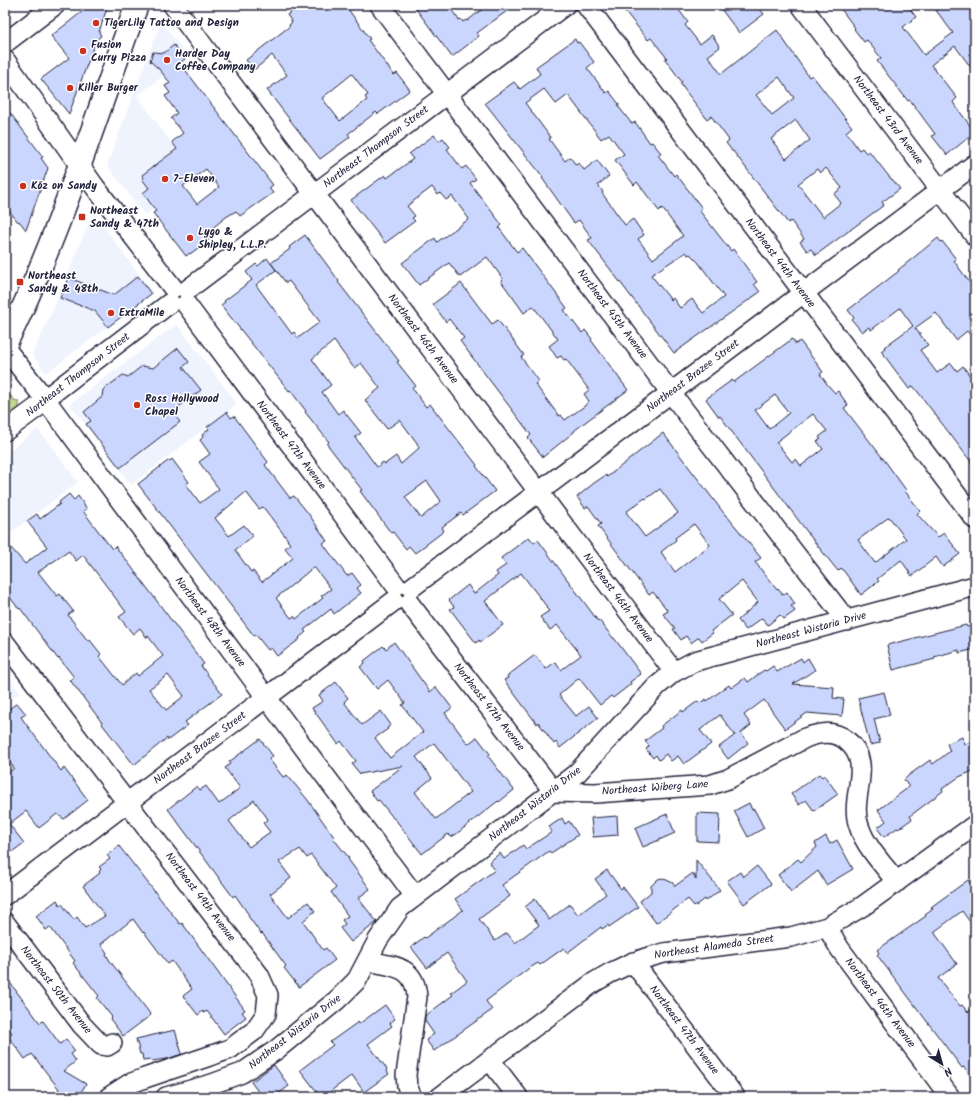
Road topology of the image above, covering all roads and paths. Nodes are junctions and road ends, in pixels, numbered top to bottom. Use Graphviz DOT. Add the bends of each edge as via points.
graph roads {
  1 [pos="55,5"];
  2 [pos="137,5"];
  3 [pos="173,5"];
  4 [pos="380,5"];
  5 [pos="565,5"];
  6 [pos="586,5"];
  7 [pos="801,5"];
  8 [pos="5,43"];
  9 [pos="5,60"];
  10 [pos="447,94"];
  11 [pos="80,164"];
  12 [pos="975,164"];
  13 [pos="941,190"];
  14 [pos="314,194"];
  15 [pos="975,236"];
  16 [pos="803,294"];
  17 [pos="179,297"];
  18 [pos="5,346"];
  19 [pos="671,393"];
  20 [pos="45,399"];
  21 [pos="5,431"];
  22 [pos="539,492"];
  23 [pos="975,519"];
  24 [pos="975,586"];
  25 [pos="403,594"];
  26 [pos="847,621"];
  27 [pos="5,643"];
  28 [pos="674,672"];
  29 [pos="266,697"];
  30 [pos="554,792"];
  31 [pos="128,803"];
  32 [pos="975,825"];
  33 [pos="897,882"];
  34 [pos="5,895"];
  35 [pos="415,896"];
  36 [pos="5,922"];
  37 [pos="827,927"];
  38 [pos="367,961"];
  39 [pos="633,962"];
  40 [pos="112,1044"];
  41 [pos="490,1060"];
  42 [pos="109,1097"];
  43 [pos="166,1097"];
  44 [pos="412,1097"];
  45 [pos="440,1097"];
  46 [pos="518,1097"];
  47 [pos="735,1097"];
  48 [pos="950,1097"];
  1 -- 8 [label="street"];
  2 -- 11 [label="main road"];
  3 -- 14 [label="street, Northeast 46th Avenue"];
  4 -- 10 [label="street, Northeast 45th Avenue"];
  5 -- 10 [label="street, Northeast Thompson Street"];
  6 -- 16 [label="street, Northeast 44th Avenue"];
  7 -- 13 [label="street, Northeast 43rd Avenue"];
  9 -- 11 [label="street, Northeast 47th Avenue"];
  10 -- 14 [label="street, Northeast Thompson Street"];
  10 -- 19 [label="street, Northeast 45th Avenue"];
  11 -- 17 [label="street, Northeast 47th Avenue"];
  11 -- 18 [label="main road" via="38,276"];
  12 -- 13 [label="street, Northeast Brazee Street"];
  13 -- 15 [label="street, Northeast 43rd Avenue"];
  13 -- 16 [label="street, Northeast Brazee Street"];
  14 -- 17 [label="street, Northeast Thompson Street"];
  14 -- 22 [label="street, Northeast 46th Avenue"];
  16 -- 19 [label="street, Northeast Brazee Street"];
  16 -- 23 [label="street, Northeast 44th Avenue"];
  17 -- 20 [label="street, Northeast Thompson Street"];
  17 -- 25 [label="street, Northeast 47th Avenue"];
  18 -- 20 [label="street, Northeast 48th Avenue"];
  19 -- 22 [label="street, Northeast Brazee Street"];
  19 -- 26 [label="street, Northeast 45th Avenue"];
  20 -- 21 [label="street, Northeast Thompson Street"];
  20 -- 29 [label="street, Northeast 48th Avenue"];
  22 -- 25 [label="street, Northeast Brazee Street"];
  22 -- 28 [label="street, Northeast 46th Avenue"];
  24 -- 26 [label="street, Northeast Wistaria Drive"];
  25 -- 29 [label="street, Northeast Brazee Street"];
  25 -- 30 [label="street, Northeast 47th Avenue"];
  26 -- 28 [label="street, Northeast Wistaria Drive" via="695,661"];
  27 -- 31 [label="street, Northeast 49th Avenue"];
  28 -- 30 [label="street, Northeast Wistaria Drive" via="644,698 577,773"];
  29 -- 31 [label="street, Northeast Brazee Street"];
  29 -- 35 [label="street, Northeast 48th Avenue"];
  30 -- 33 [label="street, Northeast Wiberg Lane" via="710,785 728,779 805,738 815,734 831,733 851,743 856,751 861,772 856,804 858,826 864,839"];
  30 -- 35 [label="street, Northeast Wistaria Drive"];
  31 -- 34 [label="street, Northeast Brazee Street"];
  31 -- 42 [label="street, Northeast 49th Avenue" via="259,975 268,995 266,1014 254,1031 230,1049 129,1084"];
  32 -- 33 [label="street, Northeast Alameda Street"];
  33 -- 37 [label="street, Northeast Alameda Street"];
  35 -- 38 [label="street, Northeast Wistaria Drive" via="400,908 388,924"];
  36 -- 40 [label="street, Northeast 50th Avenue" via="82,1025 101,1045"];
  37 -- 39 [label="street, Northeast Alameda Street" via="791,937 664,953"];
  37 -- 48 [label="street, Northeast 46th Avenue" via="840,949"];
  38 -- 43 [label="street, Northeast Wistaria Drive" via="357,980 337,1000 276,1050 242,1073"];
  38 -- 44 [label="street" via="405,970 417,987 406,1075"];
  39 -- 41 [label="street, Northeast Alameda Street" via="593,983"];
  39 -- 47 [label="street, Northeast 47th Avenue"];
  41 -- 45 [label="street, Northeast Alameda Street"];
  41 -- 46 [label="street"];
}
